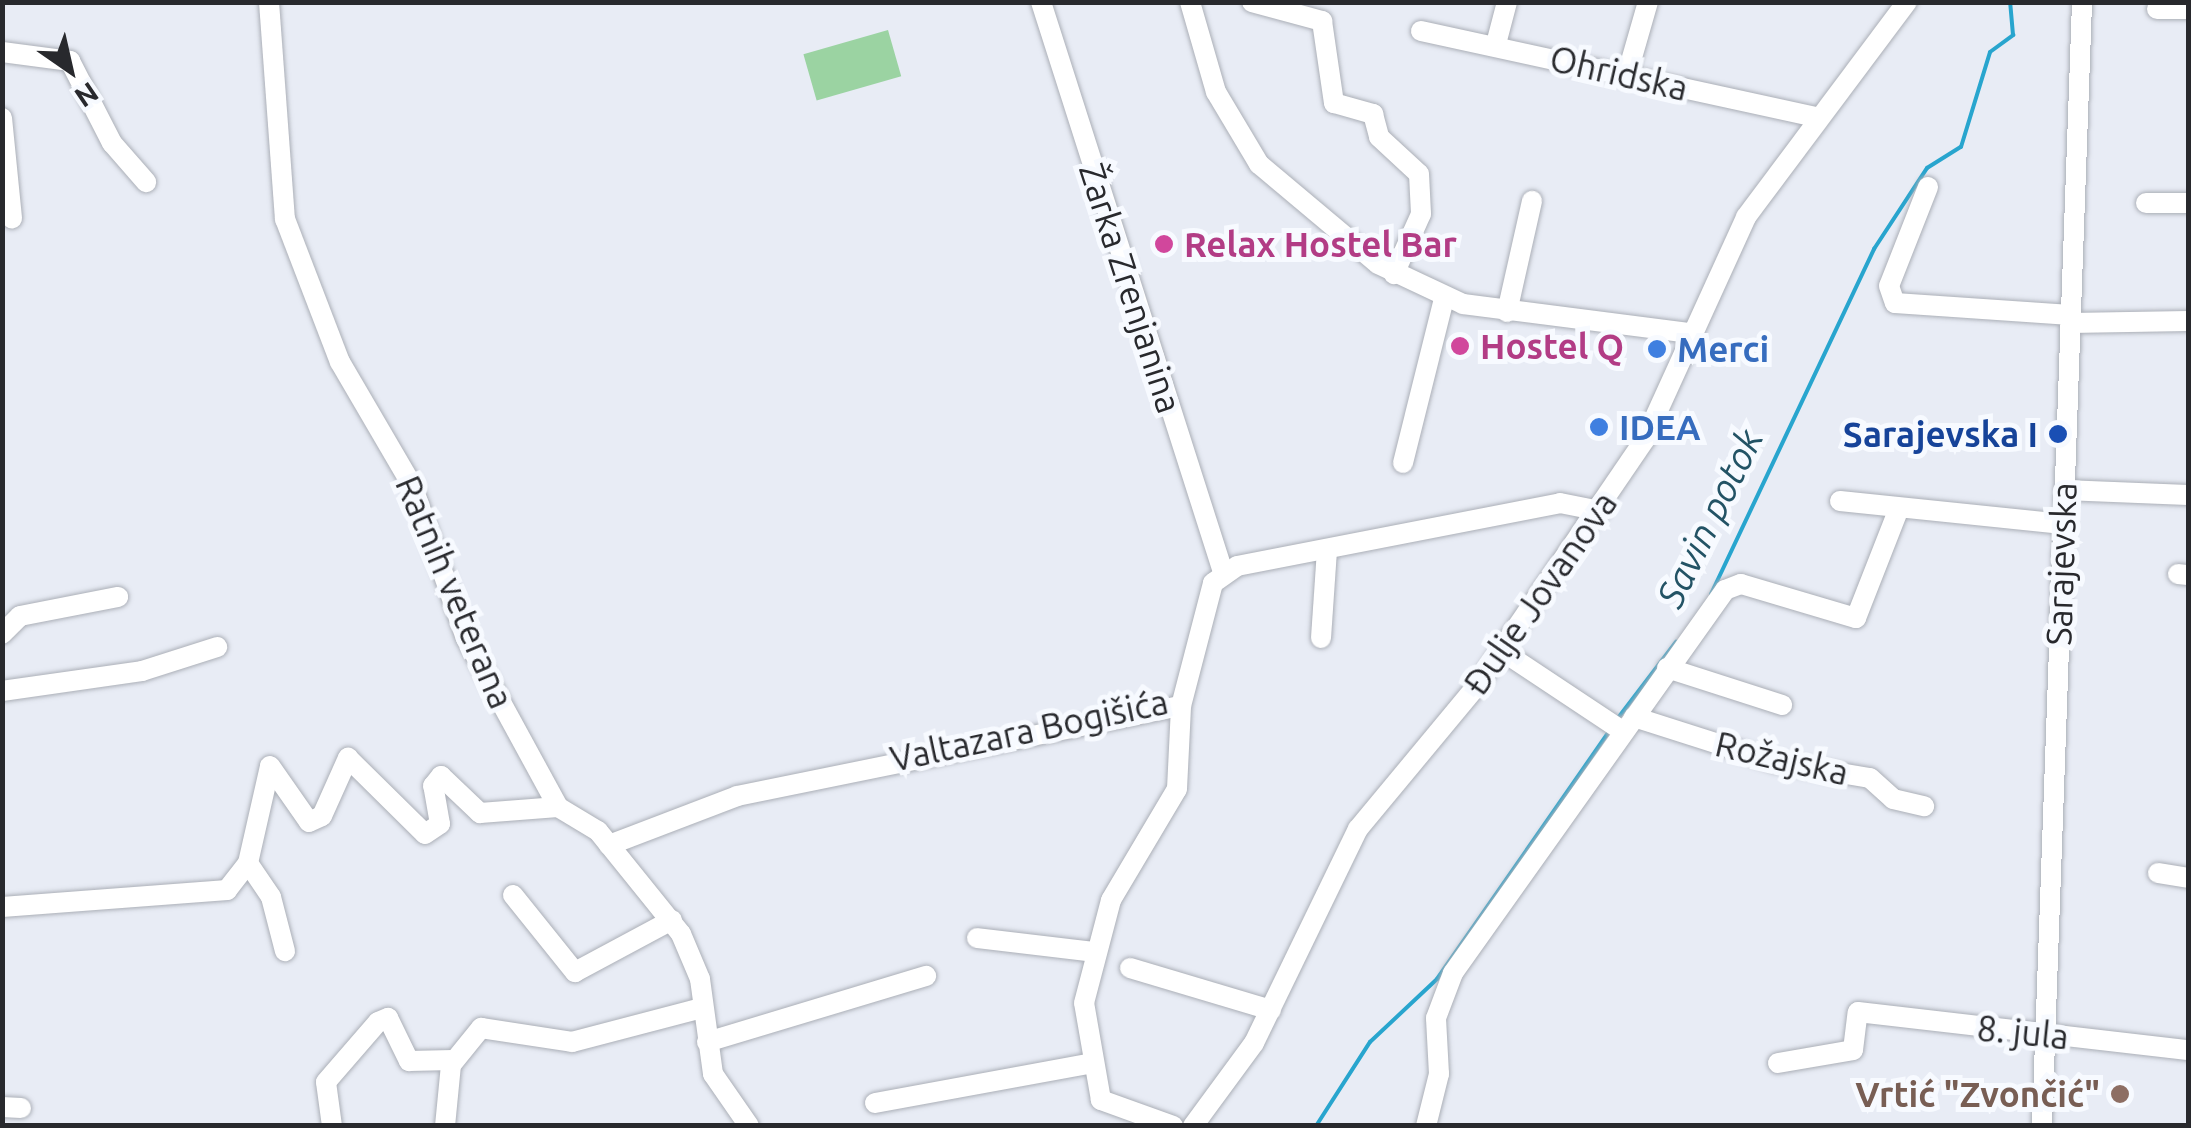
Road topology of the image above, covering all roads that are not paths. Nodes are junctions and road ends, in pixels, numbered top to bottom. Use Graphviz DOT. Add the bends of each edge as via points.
graph roads {
  1 [pos="269,2"];
  2 [pos="1041,2"];
  3 [pos="1190,2"];
  4 [pos="1252,2"];
  5 [pos="1507,2"];
  6 [pos="1648,2"];
  7 [pos="1907,2"];
  8 [pos="2082,2"];
  9 [pos="2188,8"];
  10 [pos="2157,9"];
  11 [pos="1422,31"];
  12 [pos="1496,44"];
  13 [pos="2,52"];
  14 [pos="1627,75"];
  15 [pos="1816,116"];
  16 [pos="2,118"];
  17 [pos="146,182"];
  18 [pos="1928,187"];
  19 [pos="1532,201"];
  20 [pos="2146,203"];
  21 [pos="2188,203"];
  22 [pos="12,219"];
  23 [pos="1394,274"];
  24 [pos="1444,298"];
  25 [pos="1506,312"];
  26 [pos="2070,319"];
  27 [pos="2188,320"];
  28 [pos="1690,333"];
  29 [pos="1403,463"];
  30 [pos="2064,490"];
  31 [pos="2188,494"];
  32 [pos="1840,501"];
  33 [pos="1900,508"];
  34 [pos="1600,511"];
  35 [pos="2062,524"];
  36 [pos="1327,548"];
  37 [pos="1222,572"];
  38 [pos="118,597"];
  39 [pos="2,634"];
  40 [pos="1321,638"];
  41 [pos="217,648"];
  42 [pos="1502,651"];
  43 [pos="1668,668"];
  44 [pos="2,691"];
  45 [pos="1782,705"];
  46 [pos="1180,706"];
  47 [pos="1621,724"];
  48 [pos="1924,806"];
  49 [pos="558,807"];
  50 [pos="610,845"];
  51 [pos="248,863"];
  52 [pos="2158,873"];
  53 [pos="2188,878"];
  54 [pos="513,895"];
  55 [pos="2,907"];
  56 [pos="672,920"];
  57 [pos="977,938"];
  58 [pos="285,950"];
  59 [pos="1094,952"];
  60 [pos="1130,968"];
  61 [pos="926,976"];
  62 [pos="702,1008"];
  63 [pos="1272,1010"];
  64 [pos="2045,1034"];
  65 [pos="707,1042"];
  66 [pos="2188,1050"];
  67 [pos="453,1060"];
  68 [pos="1092,1063"];
  69 [pos="1778,1063"];
  70 [pos="875,1103"];
  71 [pos="332,1126"];
  72 [pos="446,1126"];
  73 [pos="749,1126"];
  74 [pos="1173,1126"];
  75 [pos="1193,1126"];
  76 [pos="1426,1126"];
  77 [pos="2042,1126"];
  1 -- 49 [label="street, Ratnih veterana" via="285,219 340,362 412,486 466,638"];
  2 -- 37 [label="street, Žarka Zrenjanina"];
  3 -- 23 [label="street" via="1216,92 1259,164 1298,205"];
  4 -- 23 [label="street" via="1322,21 1334,102 1372,114 1383,142 1419,174 1421,214"];
  5 -- 12 [label="street"];
  6 -- 14 [label="street"];
  7 -- 15 [label="street, Đulje Jovanova"];
  8 -- 26 [label="street, Sarajevska"];
  9 -- 10 [label="street"];
  11 -- 12 [label="street, Ohridska"];
  12 -- 14 [label="street, Ohridska"];
  13 -- 17 [label="street" via="70,61 112,143"];
  14 -- 15 [label="street, Ohridska"];
  15 -- 28 [label="street, Đulje Jovanova" via="1746,217"];
  16 -- 22 [label="street"];
  18 -- 26 [label="street" via="1889,286 1894,303"];
  19 -- 25 [label="street"];
  20 -- 21 [label="street"];
  23 -- 24 [label="street"];
  24 -- 25 [label="street"];
  24 -- 29 [label="street"];
  25 -- 28 [label="street"];
  26 -- 27 [label="street"];
  26 -- 30 [label="street, Sarajevska"];
  28 -- 34 [label="street, Đulje Jovanova" via="1645,439"];
  30 -- 31 [label="street"];
  30 -- 35 [label="street, Sarajevska"];
  32 -- 33 [label="street"];
  33 -- 35 [label="street"];
  33 -- 43 [label="street" via="1860,616 1736,583"];
  34 -- 36 [label="street" via="1560,503"];
  34 -- 42 [label="street, Đulje Jovanova"];
  35 -- 64 [label="street, Sarajevska"];
  36 -- 37 [label="street"];
  36 -- 40 [label="street"];
  37 -- 46 [label="street, Valtazara Bogišića"];
  38 -- 39 [label="street" via="20,616"];
  41 -- 44 [label="street" via="142,672"];
  42 -- 47 [label="street, Rožajska"];
  42 -- 63 [label="street, Đulje Jovanova" via="1352,839"];
  43 -- 45 [label="street"];
  43 -- 47 [label="street"];
  46 -- 50 [label="street, Valtazara Bogišića" via="737,796"];
  46 -- 59 [label="street" via="1177,790 1163,826 1111,900"];
  47 -- 48 [label="street, Rožajska" via="1870,778 1893,798"];
  47 -- 76 [label="street" via="1443,992"];
  49 -- 50 [label="street, Ratnih veterana"];
  49 -- 51 [label="street" via="480,813 441,776 432,786 440,824 426,834 348,758 322,816 309,822 270,766"];
  50 -- 56 [label="street, Ratnih veterana"];
  51 -- 55 [label="street" via="213,895"];
  51 -- 58 [label="street" via="271,898"];
  52 -- 53 [label="street"];
  54 -- 56 [label="street" via="575,972"];
  56 -- 62 [label="street, Ratnih veterana" via="700,979"];
  57 -- 59 [label="street"];
  59 -- 68 [label="street" via="1084,1003"];
  60 -- 63 [label="street"];
  61 -- 65 [label="street"];
  62 -- 65 [label="street, Ratnih veterana"];
  62 -- 67 [label="street" via="572,1042 488,1024"];
  63 -- 75 [label="street, Đulje Jovanova"];
  64 -- 66 [label="street, 8. jula"];
  64 -- 69 [label="street, 8. jula" via="1858,1012 1853,1050"];
  64 -- 77 [label="street, Sarajevska"];
  65 -- 73 [label="street, Ratnih veterana" via="713,1074"];
  67 -- 71 [label="street" via="409,1061 388,1018 378,1022 326,1082"];
  67 -- 72 [label="street"];
  68 -- 70 [label="street"];
  68 -- 74 [label="street" via="1100,1100"];
}
